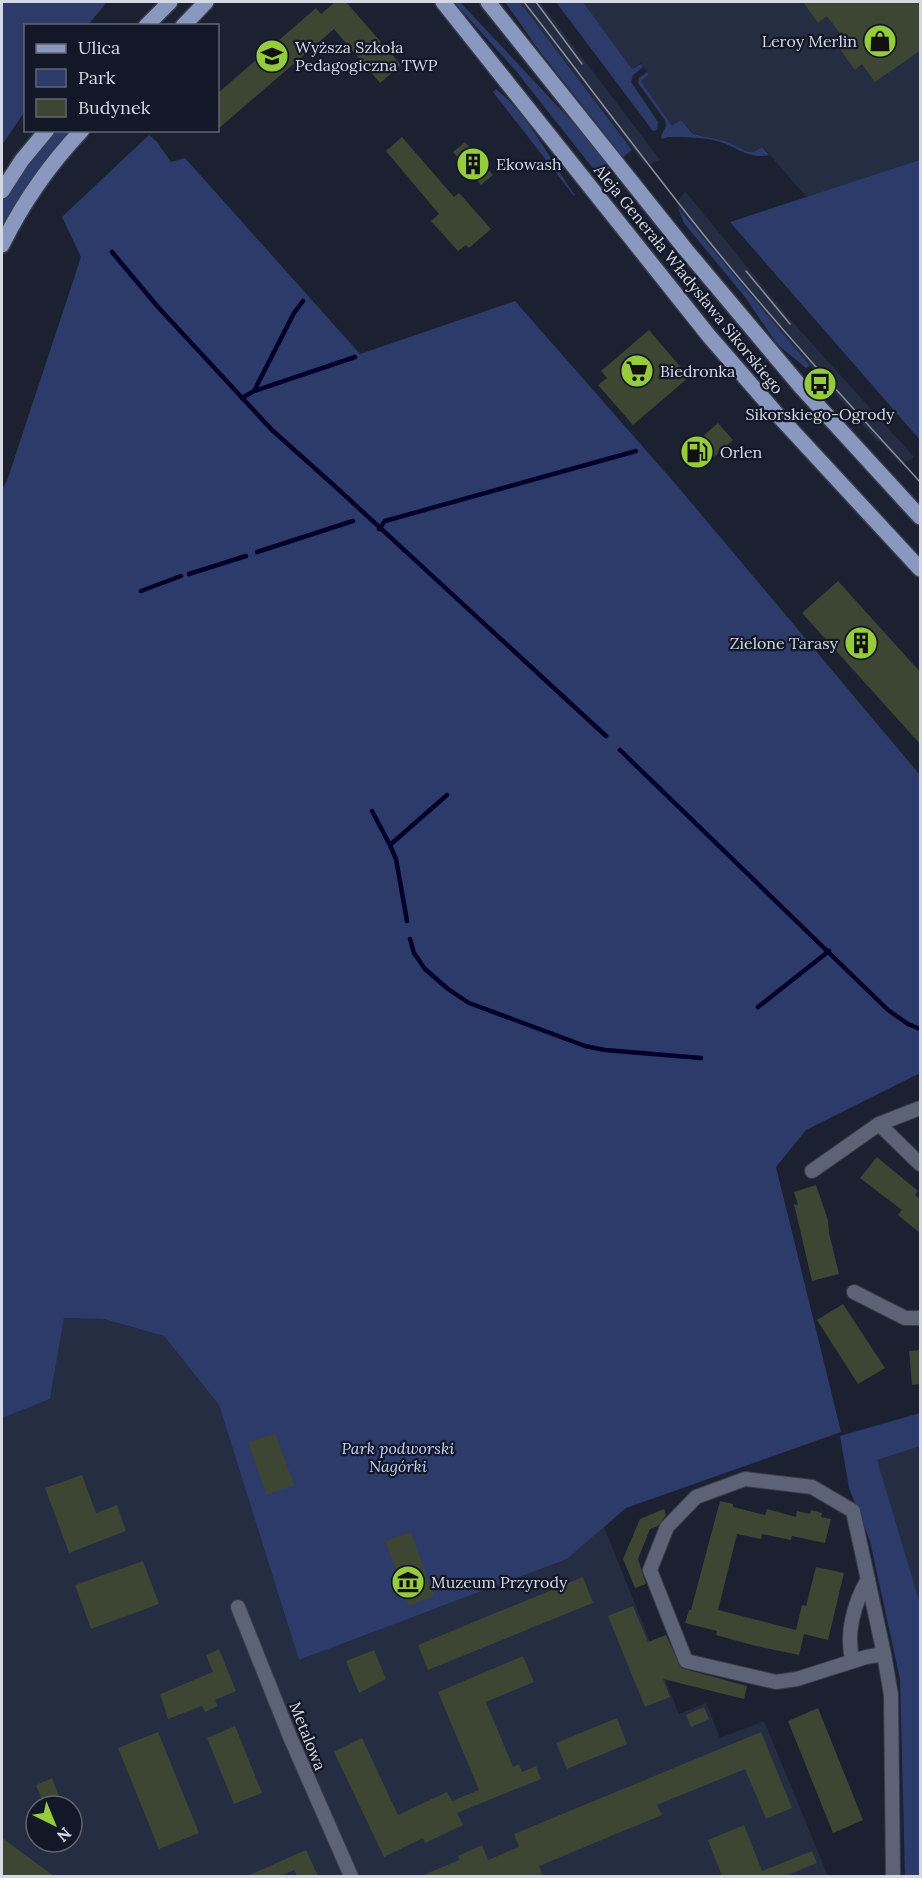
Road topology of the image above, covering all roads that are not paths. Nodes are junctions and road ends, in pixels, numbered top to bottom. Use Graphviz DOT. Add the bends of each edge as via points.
graph roads {
  1 [pos="170,2"];
  2 [pos="206,2"];
  3 [pos="443,2"];
  4 [pos="488,2"];
  5 [pos="148,24"];
  6 [pos="185,24"];
  7 [pos="45,132"];
  8 [pos="80,132"];
  9 [pos="2,191"];
  10 [pos="2,245"];
  11 [pos="921,517"];
  12 [pos="921,569"];
  13 [pos="921,1108"];
  14 [pos="879,1124"];
  15 [pos="921,1164"];
  16 [pos="812,1171"];
  17 [pos="854,1292"];
  18 [pos="921,1318"];
  19 [pos="868,1579"];
  20 [pos="238,1606"];
  21 [pos="884,1654"];
  22 [pos="853,1661"];
  23 [pos="351,1876"];
  24 [pos="893,1876"];
  1 -- 5 [label="main road"];
  2 -- 6 [label="main road"];
  3 -- 12 [label="main road, Aleja Generała Władysława Sikorskiego" via="709,336"];
  4 -- 11 [label="main road, Aleja Generała Władysława Sikorskiego" via="801,387"];
  7 -- 9 [label="main road"];
  8 -- 10 [label="main road" via="39,184"];
  13 -- 14 [label="street"];
  14 -- 15 [label="street"];
  14 -- 16 [label="street"];
  17 -- 18 [label="street" via="905,1318"];
  19 -- 21 [label="street"];
  19 -- 22 [label="street" via="858,1596 848,1646"];
  19 -- 22 [label="street" via="853,1511 812,1488 745,1479 696,1497 667,1527 650,1570 686,1661 776,1682"];
  20 -- 23 [label="street, Metalowa"];
  21 -- 22 [label="street"];
  21 -- 24 [label="street" via="891,1695"];
}
